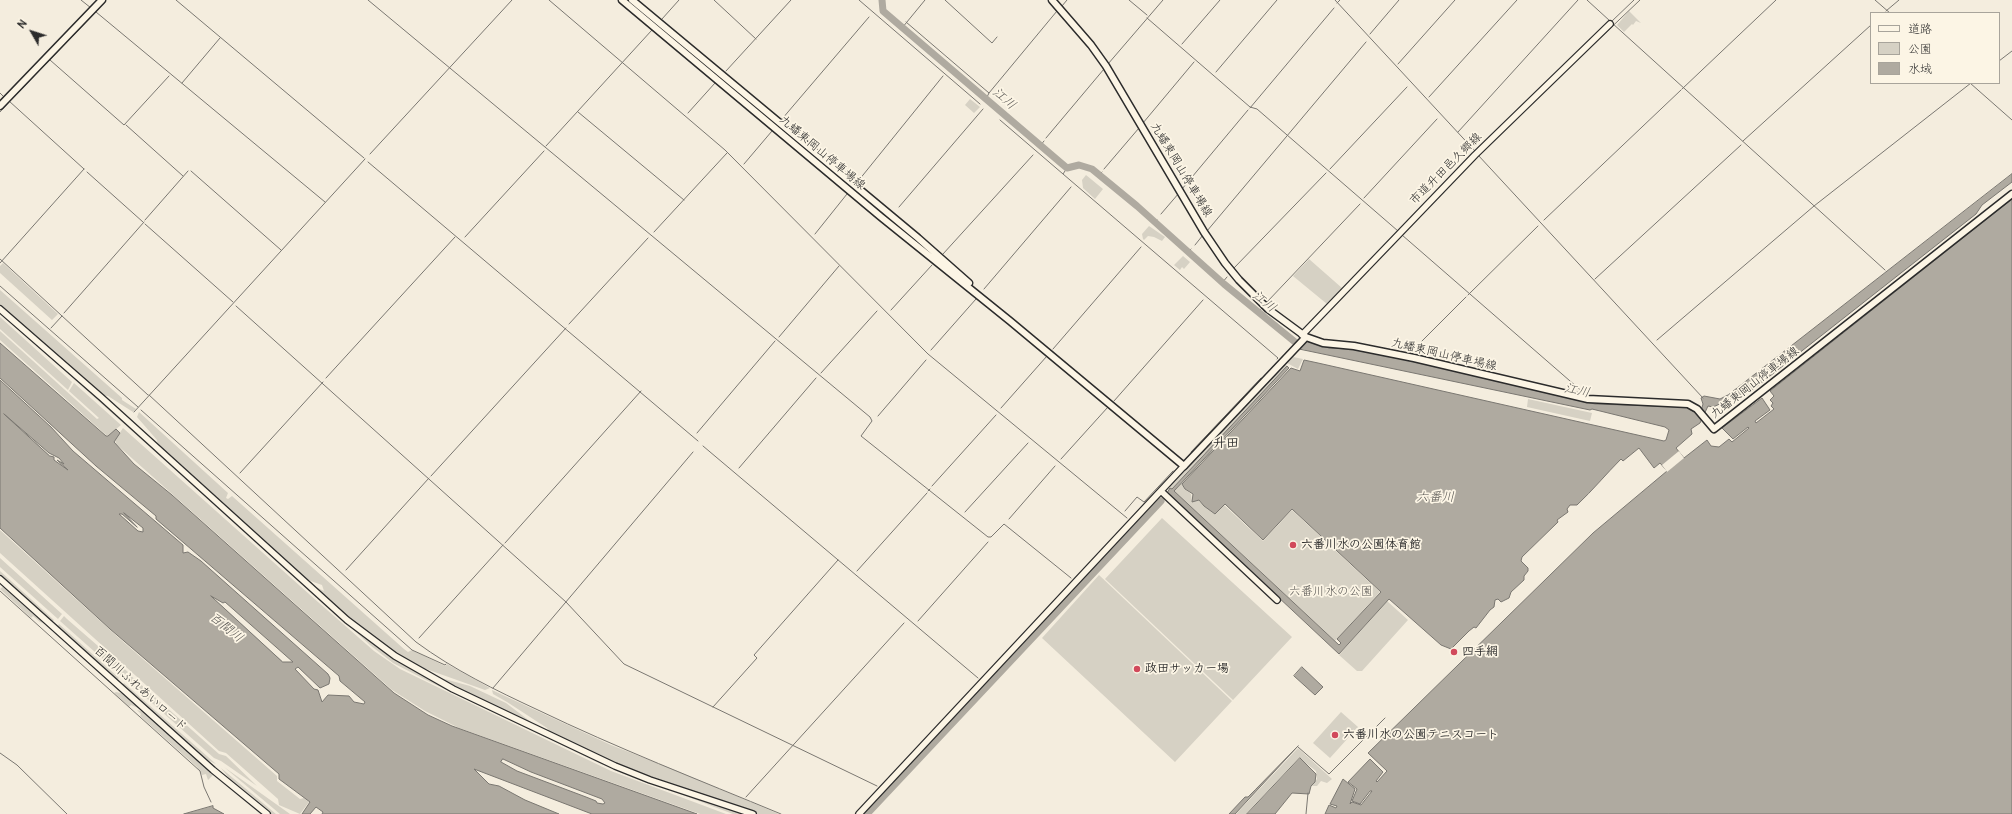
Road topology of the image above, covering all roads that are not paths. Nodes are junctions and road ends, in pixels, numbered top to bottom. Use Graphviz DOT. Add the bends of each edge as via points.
graph roads {
  1 [pos="102,0"];
  2 [pos="622,0"];
  3 [pos="632,0"];
  4 [pos="1052,0"];
  5 [pos="1610,24"];
  6 [pos="0,106"];
  7 [pos="2012,194"];
  8 [pos="0,309"];
  9 [pos="1010,321"];
  10 [pos="1304,337"];
  11 [pos="1184,466"];
  12 [pos="1162,492"];
  13 [pos="0,579"];
  14 [pos="1277,600"];
  15 [pos="267,814"];
  16 [pos="753,814"];
  17 [pos="860,814"];
  1 -- 6 [label="main road"];
  2 -- 9 [label="main road, 九蟠東岡山停車場線" via="881,217"];
  3 -- 9 [label="main road, 九蟠東岡山停車場線" via="918,238"];
  4 -- 10 [label="main road, 九蟠東岡山停車場線" via="1106,66 1204,232 1225,262 1262,304"];
  5 -- 10 [label="street, 市道升田邑久郷線" via="1477,153 1399,233"];
  7 -- 10 [label="main road, 九蟠東岡山停車場線" via="1714,429 1691,405 1588,399 1416,359 1354,346 1323,343"];
  8 -- 16 [label="street" via="347,620 395,656 453,689 615,766"];
  9 -- 11 [label="main road, 九蟠東岡山停車場線"];
  10 -- 11 [label="main road"];
  11 -- 12 [label="street"];
  12 -- 14 [label="street"];
  12 -- 17 [label="street"];
  13 -- 15 [label="street, 百間川ふれあいロード" via="213,770"];
}
